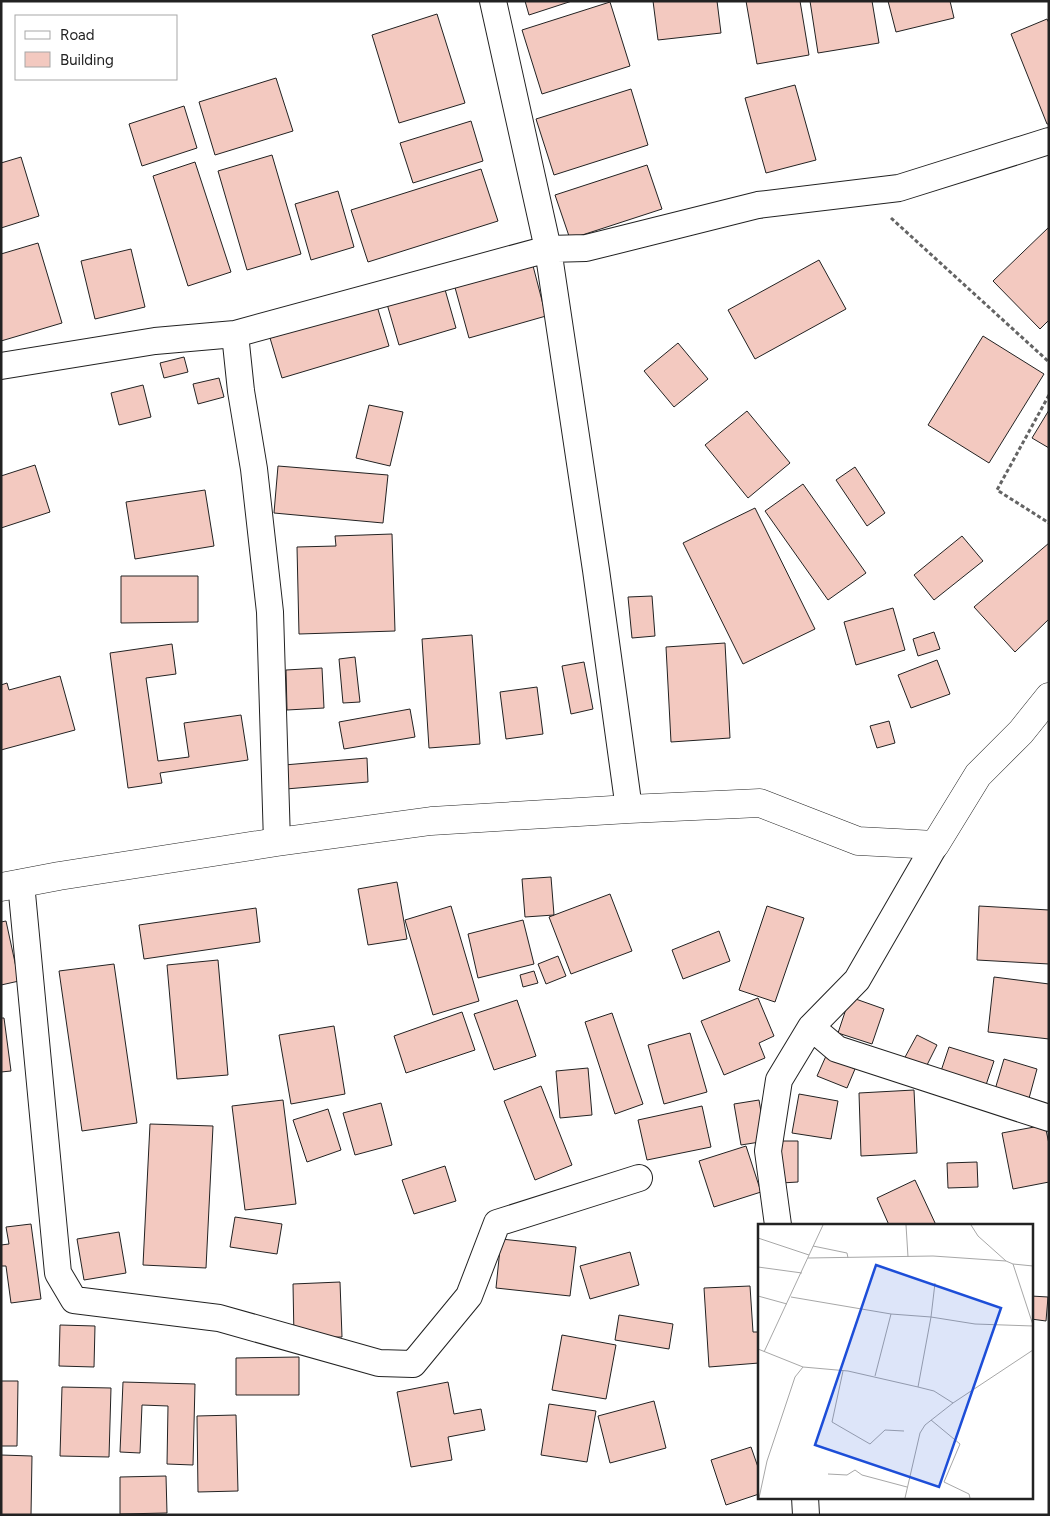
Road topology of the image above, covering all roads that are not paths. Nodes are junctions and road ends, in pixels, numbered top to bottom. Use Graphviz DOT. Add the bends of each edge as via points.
graph roads {
  1 [pos="493,1"];
  2 [pos="1049,141"];
  3 [pos="548,249"];
  4 [pos="235,334"];
  5 [pos="1,366"];
  6 [pos="1049,697"];
  7 [pos="629,809"];
  8 [pos="277,842"];
  9 [pos="934,845"];
  10 [pos="11,885"];
  11 [pos="811,1027"];
  12 [pos="1049,1118"];
  13 [pos="639,1178"];
  14 [pos="778,1224"];
  15 [pos="805,1498"];
  16 [pos="806,1515"];
  1 -- 3 [label="street"];
  2 -- 3 [label="street" via="899,188 758,206 586,248"];
  3 -- 4 [label="street"];
  3 -- 7 [label="street"];
  4 -- 5 [label="street" via="155,341"];
  4 -- 8 [label="street" via="270,612"];
  6 -- 9 [label="street" via="1021,732 978,775"];
  7 -- 8 [label="street" via="432,821"];
  7 -- 9 [label="street" via="760,802 858,841"];
  8 -- 10 [label="street"];
  9 -- 11 [label="street" via="856,980"];
  10 -- 13 [label="street" via="58,1273 74,1300 219,1318 379,1363 413,1364 469,1296 497,1223"];
  11 -- 12 [label="street" via="837,1049"];
  11 -- 14 [label="street" via="779,1080 768,1151"];
  15 -- 16 [label="street"];
}
